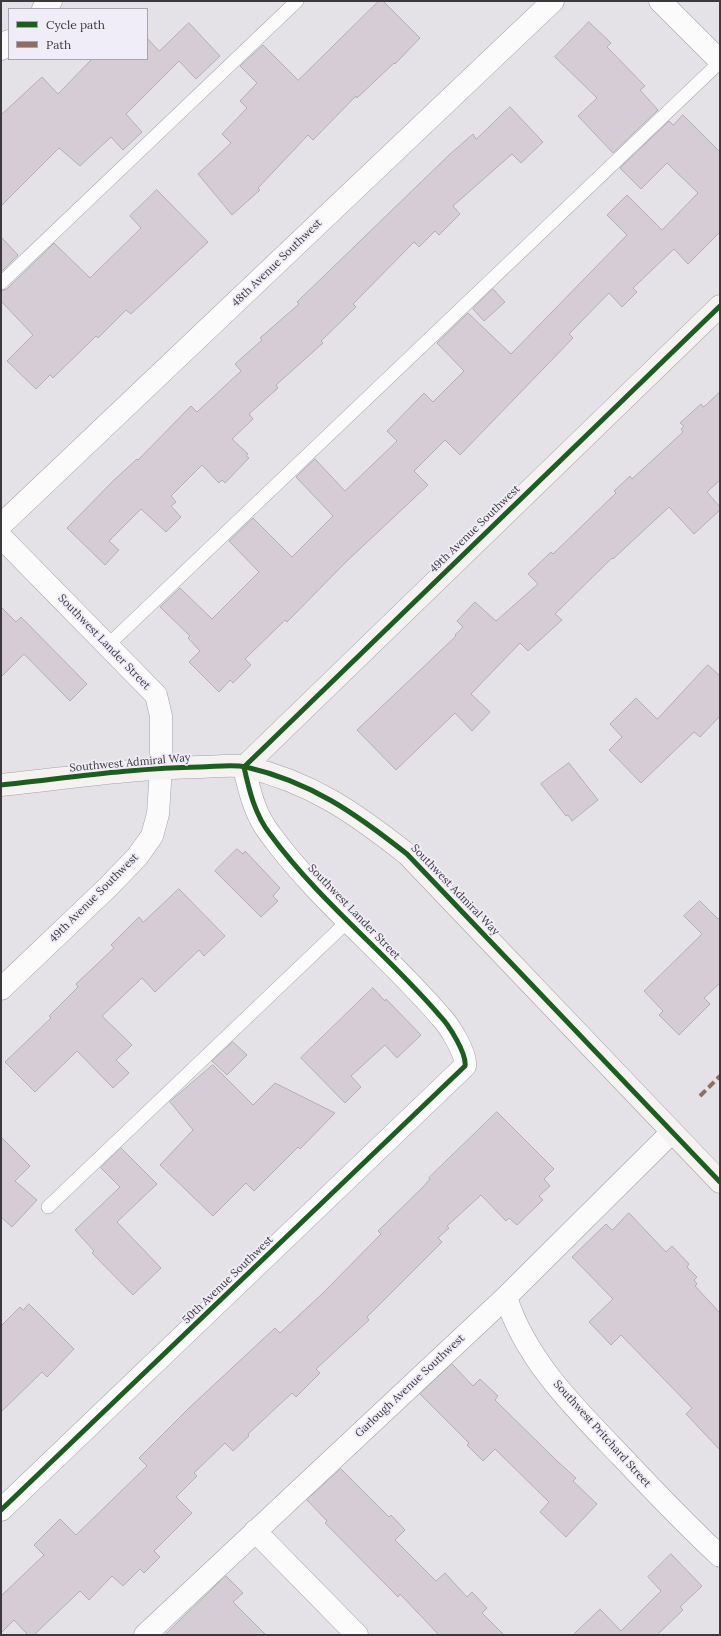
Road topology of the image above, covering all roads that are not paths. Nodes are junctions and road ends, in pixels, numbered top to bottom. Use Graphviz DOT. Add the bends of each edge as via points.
graph roads {
  1 [pos="297,1"];
  2 [pos="553,1"];
  3 [pos="660,1"];
  4 [pos="720,62"];
  5 [pos="1,283"];
  6 [pos="720,306"];
  7 [pos="1,525"];
  8 [pos="1,537"];
  9 [pos="107,646"];
  10 [pos="244,767"];
  11 [pos="161,768"];
  12 [pos="1,785"];
  13 [pos="348,921"];
  14 [pos="1,989"];
  15 [pos="466,1061"];
  16 [pos="672,1132"];
  17 [pos="720,1182"];
  18 [pos="48,1207"];
  19 [pos="506,1296"];
  20 [pos="1,1510"];
  21 [pos="255,1531"];
  22 [pos="720,1556"];
  23 [pos="145,1635"];
  24 [pos="357,1635"];
  1 -- 5 [label="lane"];
  2 -- 7 [label="street, 48th Avenue Southwest"];
  3 -- 4 [label="street"];
  4 -- 9 [label="lane"];
  6 -- 10 [label="main road, 49th Avenue Southwest"];
  8 -- 9 [label="street, Southwest Lander Street"];
  9 -- 11 [label="street, Southwest Lander Street" via="156,695 161,716"];
  10 -- 11 [label="main road, Southwest Admiral Way"];
  10 -- 13 [label="street, Southwest Lander Street" via="251,797 268,833 292,863"];
  10 -- 16 [label="main road, Southwest Admiral Way" via="287,779 322,794 365,821 407,854"];
  11 -- 12 [label="main road, Southwest Admiral Way"];
  11 -- 14 [label="street, 49th Avenue Southwest" via="158,814 152,836 141,852"];
  13 -- 15 [label="street, Southwest Lander Street" via="441,1017 465,1055"];
  13 -- 18 [label="lane"];
  15 -- 20 [label="street, 50th Avenue Southwest" via="459,1073"];
  16 -- 17 [label="main road, Southwest Admiral Way"];
  16 -- 19 [label="street, Garlough Avenue Southwest"];
  19 -- 21 [label="street, Garlough Avenue Southwest"];
  19 -- 22 [label="street, Southwest Pritchard Street" via="513,1319 528,1346 562,1395 687,1526"];
  21 -- 23 [label="street, Garlough Avenue Southwest"];
  21 -- 24 [label="street"];
}
